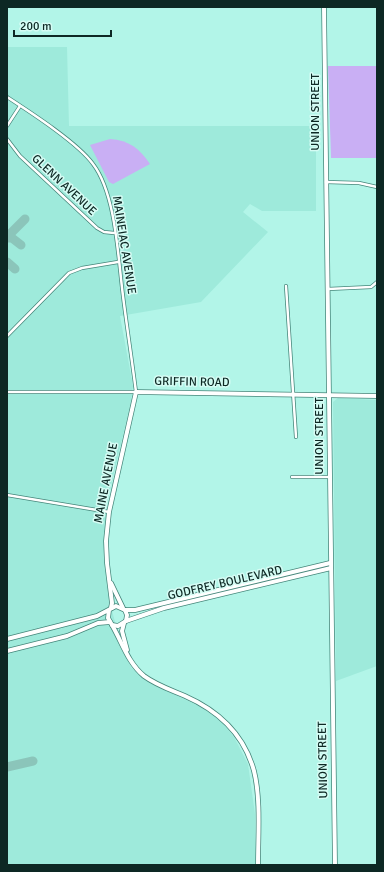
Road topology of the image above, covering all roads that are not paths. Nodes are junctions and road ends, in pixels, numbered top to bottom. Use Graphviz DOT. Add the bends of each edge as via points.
graph roads {
  1 [pos="324,7"];
  2 [pos="7,97"];
  3 [pos="20,106"];
  4 [pos="7,126"];
  5 [pos="7,139"];
  6 [pos="325,182"];
  7 [pos="377,187"];
  8 [pos="114,233"];
  9 [pos="118,262"];
  10 [pos="377,282"];
  11 [pos="286,286"];
  12 [pos="327,289"];
  13 [pos="7,336"];
  14 [pos="7,392"];
  15 [pos="136,392"];
  16 [pos="293,393"];
  17 [pos="329,395"];
  18 [pos="377,396"];
  19 [pos="296,437"];
  20 [pos="292,477"];
  21 [pos="329,477"];
  22 [pos="7,495"];
  23 [pos="109,512"];
  24 [pos="330,566"];
  25 [pos="109,579"];
  26 [pos="110,609"];
  27 [pos="124,609"];
  28 [pos="125,622"];
  29 [pos="111,624"];
  30 [pos="7,639"];
  31 [pos="7,651"];
  32 [pos="131,661"];
  33 [pos="258,865"];
  34 [pos="335,865"];
  1 -- 6 [label="street, UNION STREET"];
  2 -- 3 [label="street, MAINEIAC AVENUE"];
  3 -- 4 [label="street"];
  3 -- 8 [label="street, MAINEIAC AVENUE" via="79,148 93,164 103,181"];
  5 -- 8 [label="street, GLENN AVENUE" via="20,156 97,228"];
  6 -- 7 [label="street" via="359,183"];
  6 -- 12 [label="street, UNION STREET"];
  8 -- 9 [label="street, MAINEIAC AVENUE"];
  9 -- 13 [label="street" via="82,268 69,274"];
  9 -- 15 [label="street, MAINEIAC AVENUE"];
  10 -- 12 [label="street" via="372,287"];
  11 -- 16 [label="street"];
  12 -- 17 [label="street, UNION STREET"];
  14 -- 15 [label="street, GRIFFIN ROAD"];
  15 -- 16 [label="street, GRIFFIN ROAD"];
  15 -- 23 [label="street, MAINE AVENUE"];
  16 -- 17 [label="street, GRIFFIN ROAD"];
  16 -- 19 [label="street"];
  17 -- 18 [label="street, GRIFFIN ROAD"];
  17 -- 21 [label="street, UNION STREET"];
  20 -- 21 [label="street"];
  21 -- 24 [label="street, UNION STREET"];
  22 -- 23 [label="street"];
  23 -- 25 [label="street, MAINE AVENUE" via="106,541"];
  24 -- 27 [label="street, GODFREY BOULEVARD" via="135,610"];
  24 -- 28 [label="street, GODFREY BOULEVARD" via="164,608"];
  24 -- 34 [label="street, UNION STREET"];
  25 -- 26 [label="street, MAINE AVENUE" via="112,603"];
  25 -- 27 [label="street, MAINE AVENUE"];
  26 -- 27 [label="street" via="116,606"];
  26 -- 29 [label="street" via="108,615"];
  26 -- 30 [label="street" via="97,616"];
  27 -- 28 [label="street" via="127,616"];
  28 -- 29 [label="street" via="118,626"];
  28 -- 32 [label="street" via="122,627"];
  29 -- 31 [label="street" via="98,623 67,636"];
  29 -- 32 [label="street"];
  32 -- 33 [label="street" via="138,671 151,680 201,703 216,713 228,724 243,745 256,782"];
}
